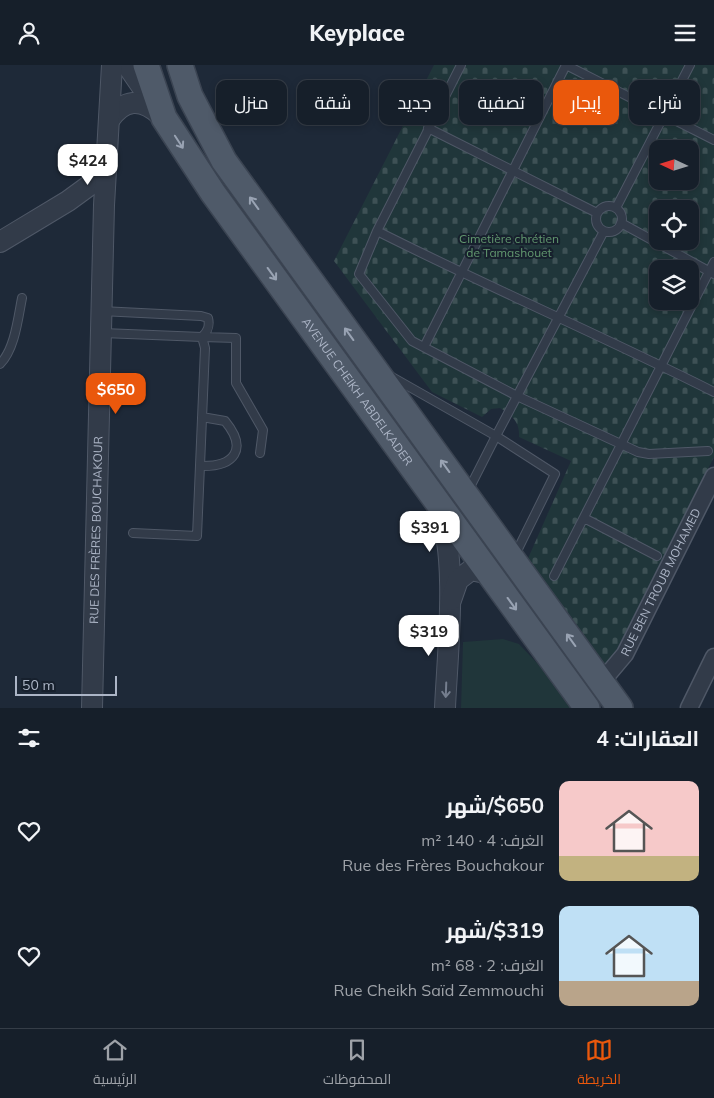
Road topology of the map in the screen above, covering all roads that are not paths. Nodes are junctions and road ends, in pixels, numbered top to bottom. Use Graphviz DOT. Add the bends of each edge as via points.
graph roads {
  1 [pos="112,65"];
  2 [pos="127,65"];
  3 [pos="146,65"];
  4 [pos="180,65"];
  5 [pos="461,65"];
  6 [pos="566,65"];
  7 [pos="690,65"];
  8 [pos="682,80"];
  9 [pos="629,97"];
  10 [pos="164,118"];
  11 [pos="110,119"];
  12 [pos="659,125"];
  13 [pos="684,125"];
  14 [pos="428,128"];
  15 [pos="714,140"];
  16 [pos="512,171"];
  17 [pos="104,174"];
  18 [pos="68,201"];
  19 [pos="104,205"];
  20 [pos="616,208"];
  21 [pos="598,213"];
  22 [pos="621,223"];
  23 [pos="377,231"];
  24 [pos="604,231"];
  25 [pos="0,242"];
  26 [pos="714,262"];
  27 [pos="460,273"];
  28 [pos="712,273"];
  29 [pos="22,297"];
  30 [pos="101,311"];
  31 [pos="558,316"];
  32 [pos="100,333"];
  33 [pos="202,337"];
  34 [pos="424,347"];
  35 [pos="367,358"];
  36 [pos="0,364"];
  37 [pos="661,365"];
  38 [pos="714,392"];
  39 [pos="517,396"];
  40 [pos="202,417"];
  41 [pos="496,436"];
  42 [pos="621,444"];
  43 [pos="708,451"];
  44 [pos="260,453"];
  45 [pos="200,466"];
  46 [pos="714,476"];
  47 [pos="465,495"];
  48 [pos="438,503"];
  49 [pos="584,518"];
  50 [pos="133,533"];
  51 [pos="657,556"];
  52 [pos="512,559"];
  53 [pos="554,576"];
  54 [pos="496,582"];
  55 [pos="449,607"];
  56 [pos="714,657"];
  57 [pos="594,673"];
  58 [pos="92,708"];
  59 [pos="445,708"];
  60 [pos="587,708"];
  61 [pos="620,708"];
  62 [pos="689,708"];
  1 -- 11 [label="street"];
  2 -- 10 [label="street"];
  3 -- 10 [label="main road, AVENUE CHEIKH ABDELKADER"];
  35 -- 4 [label="main road, one-way" via="224,161 202,123"];
  5 -- 14 [label="lane"];
  6 -- 9 [label="lane"];
  6 -- 16 [label="lane"];
  7 -- 8 [label="lane"];
  10 -- 11 [label="street" via="147,106 134,103 121,106"];
  10 -- 48 [label="main road, AVENUE CHEIKH ABDELKADER, one-way" via="213,193"];
  11 -- 17 [label="street, RUE DES FRÈRES BOUCHAKOUR"];
  12 -- 20 [label="lane"];
  13 -- 15 [label="lane"];
  14 -- 16 [label="lane"];
  14 -- 23 [label="lane"];
  16 -- 21 [label="lane"];
  16 -- 27 [label="lane"];
  17 -- 18 [label="street"];
  17 -- 19 [label="street, RUE DES FRÈRES BOUCHAKOUR"];
  18 -- 19 [label="street"];
  18 -- 25 [label="street"];
  19 -- 30 [label="street, RUE DES FRÈRES BOUCHAKOUR"];
  20 -- 21 [label="lane" via="604,207"];
  20 -- 22 [label="lane" via="621,215"];
  21 -- 24 [label="lane" via="598,225"];
  22 -- 24 [label="lane" via="616,230"];
  22 -- 28 [label="lane"];
  23 -- 27 [label="lane"];
  23 -- 34 [label="lane" via="359,273 412,341"];
  24 -- 31 [label="lane"];
  26 -- 28 [label="lane"];
  27 -- 31 [label="lane"];
  27 -- 34 [label="lane"];
  28 -- 37 [label="lane"];
  29 -- 36 [label="lane" via="16,330"];
  30 -- 32 [label="street, RUE DES FRÈRES BOUCHAKOUR"];
  30 -- 33 [label="lane" via="201,316 208,318 209,323 208,331"];
  31 -- 37 [label="lane"];
  31 -- 39 [label="lane"];
  32 -- 33 [label="lane"];
  32 -- 58 [label="street, RUE DES FRÈRES BOUCHAKOUR"];
  33 -- 40 [label="lane" via="205,348"];
  33 -- 44 [label="lane" via="236,338 236,383 264,430"];
  34 -- 39 [label="lane"];
  35 -- 41 [label="lane" via="379,370"];
  47 -- 35 [label="main road, one-way"];
  37 -- 38 [label="lane"];
  37 -- 42 [label="lane"];
  39 -- 41 [label="lane"];
  39 -- 42 [label="lane"];
  40 -- 45 [label="lane"];
  40 -- 45 [label="lane" via="224,421 233,431 236,443 234,456 228,463"];
  41 -- 47 [label="lane"];
  41 -- 52 [label="lane" via="555,474 518,553"];
  42 -- 43 [label="lane" via="649,453"];
  42 -- 49 [label="lane"];
  45 -- 50 [label="lane" via="197,536"];
  46 -- 57 [label="street, RUE BEN TROUB MOHAMED" via="624,654 609,673"];
  47 -- 48 [label="main road"];
  47 -- 52 [label="main road"];
  48 -- 54 [label="main road, AVENUE CHEIKH ABDELKADER"];
  48 -- 55 [label="street" via="447,543"];
  49 -- 51 [label="lane"];
  49 -- 53 [label="lane"];
  57 -- 52 [label="main road, one-way"];
  54 -- 55 [label="street" via="478,570 464,573 458,580"];
  54 -- 60 [label="main road, AVENUE CHEIKH ABDELKADER, one-way"];
  55 -- 59 [label="street, one-way"];
  56 -- 62 [label="street"];
  57 -- 61 [label="main road"];
}
